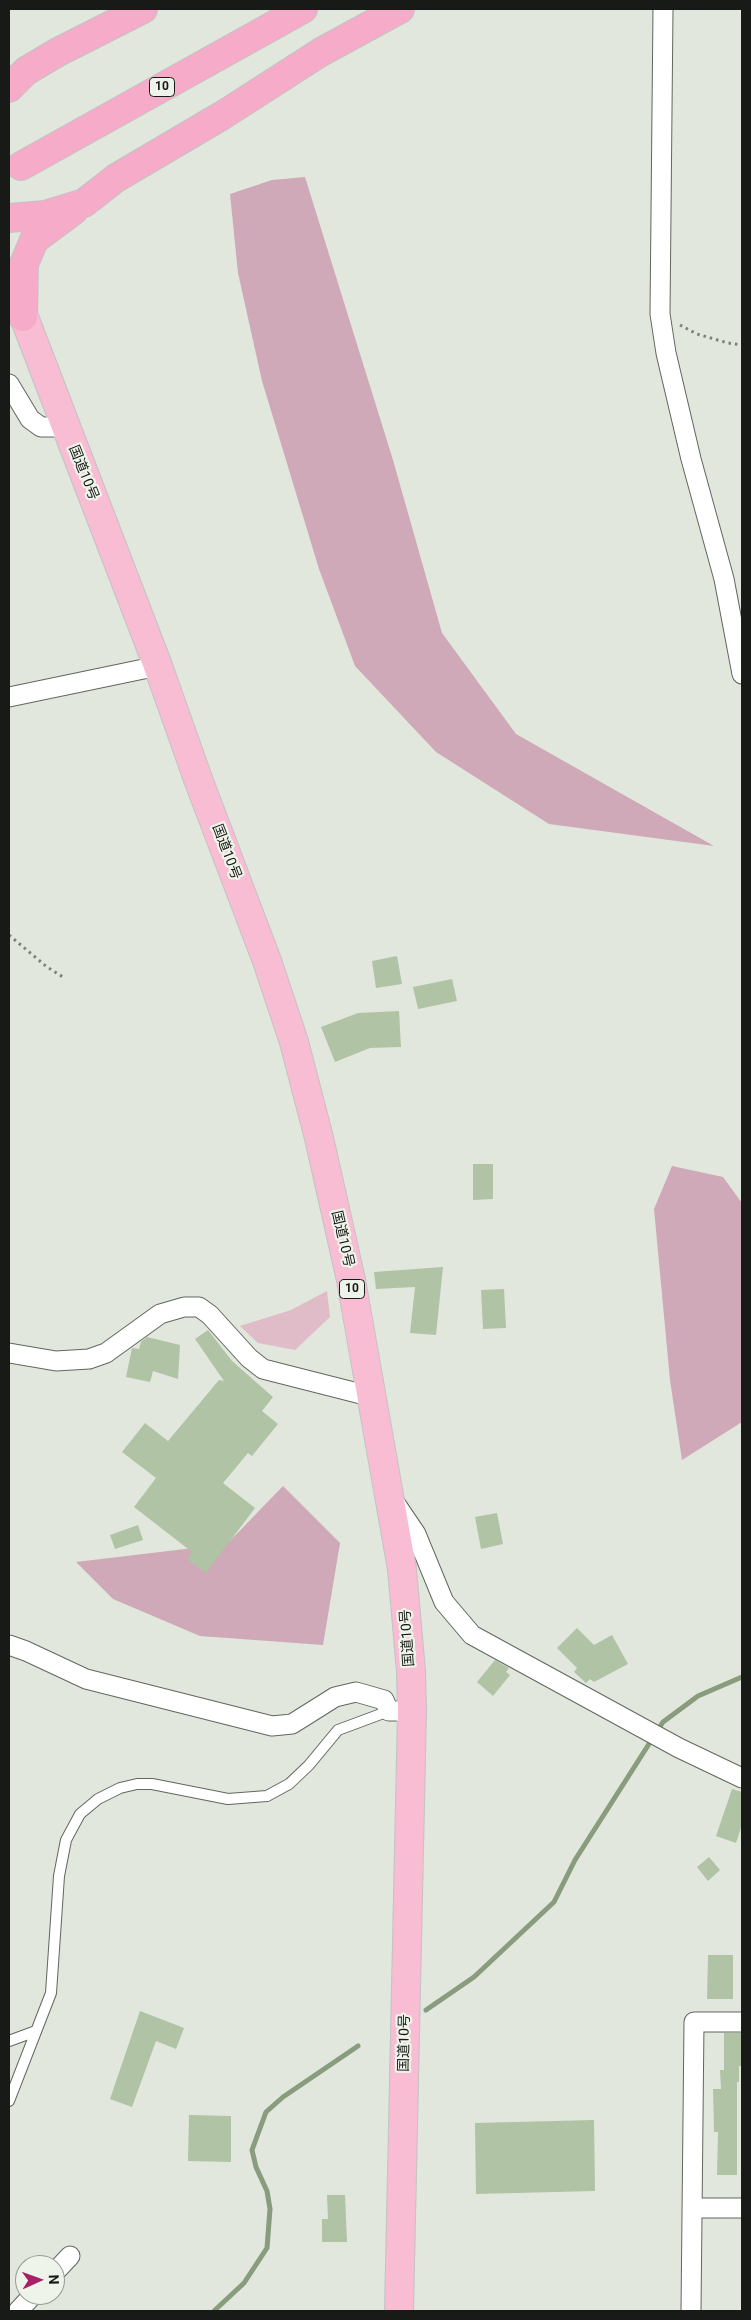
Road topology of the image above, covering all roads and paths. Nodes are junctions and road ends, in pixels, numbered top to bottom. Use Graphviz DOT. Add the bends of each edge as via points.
graph roads {
  1 [pos="143,9"];
  2 [pos="303,9"];
  3 [pos="400,9"];
  4 [pos="663,9"];
  5 [pos="11,84"];
  6 [pos="21,166"];
  7 [pos="84,203"];
  8 [pos="9,218"];
  9 [pos="9,278"];
  10 [pos="660,298"];
  11 [pos="16,308"];
  12 [pos="742,345"];
  13 [pos="9,384"];
  14 [pos="65,426"];
  15 [pos="158,666"];
  16 [pos="742,674"];
  17 [pos="9,697"];
  18 [pos="9,935"];
  19 [pos="63,978"];
  20 [pos="9,1353"];
  21 [pos="373,1397"];
  22 [pos="391,1496"];
  23 [pos="9,1645"];
  24 [pos="401,1711"];
  25 [pos="742,1778"];
  26 [pos="742,2022"];
  27 [pos="36,2031"];
  28 [pos="9,2042"];
  29 [pos="9,2101"];
  30 [pos="692,2208"];
  31 [pos="742,2208"];
  32 [pos="70,2256"];
  33 [pos="65,2261"];
  34 [pos="399,2311"];
  35 [pos="691,2311"];
  1 -- 5 [label="highway" via="58,52"];
  2 -- 6 [label="highway, 10"];
  3 -- 7 [label="highway" via="321,52 116,178"];
  4 -- 10 [label="street"];
  7 -- 8 [label="highway" via="46,214"];
  7 -- 11 [label="highway" via="34,240 24,264"];
  9 -- 11 [label="highway, 国道10号 / 10"];
  10 -- 12 [label="path" via="682,328"];
  10 -- 16 [label="street" via="668,362 724,579"];
  11 -- 14 [label="highway, 国道10号 / 10"];
  13 -- 14 [label="street" via="30,419 41,427"];
  14 -- 15 [label="highway, 国道10号 / 10"];
  15 -- 17 [label="street"];
  15 -- 21 [label="highway, 国道10号 / 10" via="294,1042 351,1280"];
  18 -- 19 [label="path"];
  20 -- 21 [label="street" via="56,1361 89,1359 106,1353 160,1314 184,1307 199,1307 210,1314 263,1369"];
  21 -- 22 [label="highway, 国道10号 / 10"];
  22 -- 24 [label="highway, 国道10号 / 10" via="404,1588"];
  22 -- 25 [label="street" via="416,1534 444,1602 472,1635 679,1748"];
  23 -- 24 [label="street" via="86,1679 272,1726 292,1724 335,1697 356,1692 384,1700"];
  24 -- 27 [label="lane" via="338,1730 289,1784 267,1796 228,1799 137,1784 98,1799 80,1814 66,1840 59,1876 51,1993"];
  24 -- 34 [label="highway, 国道10号 / 10"];
  26 -- 30 [label="street" via="694,2022"];
  27 -- 28 [label="lane"];
  27 -- 29 [label="lane"];
  30 -- 31 [label="street"];
  30 -- 35 [label="street"];
  32 -- 33 [label="street"];
}
